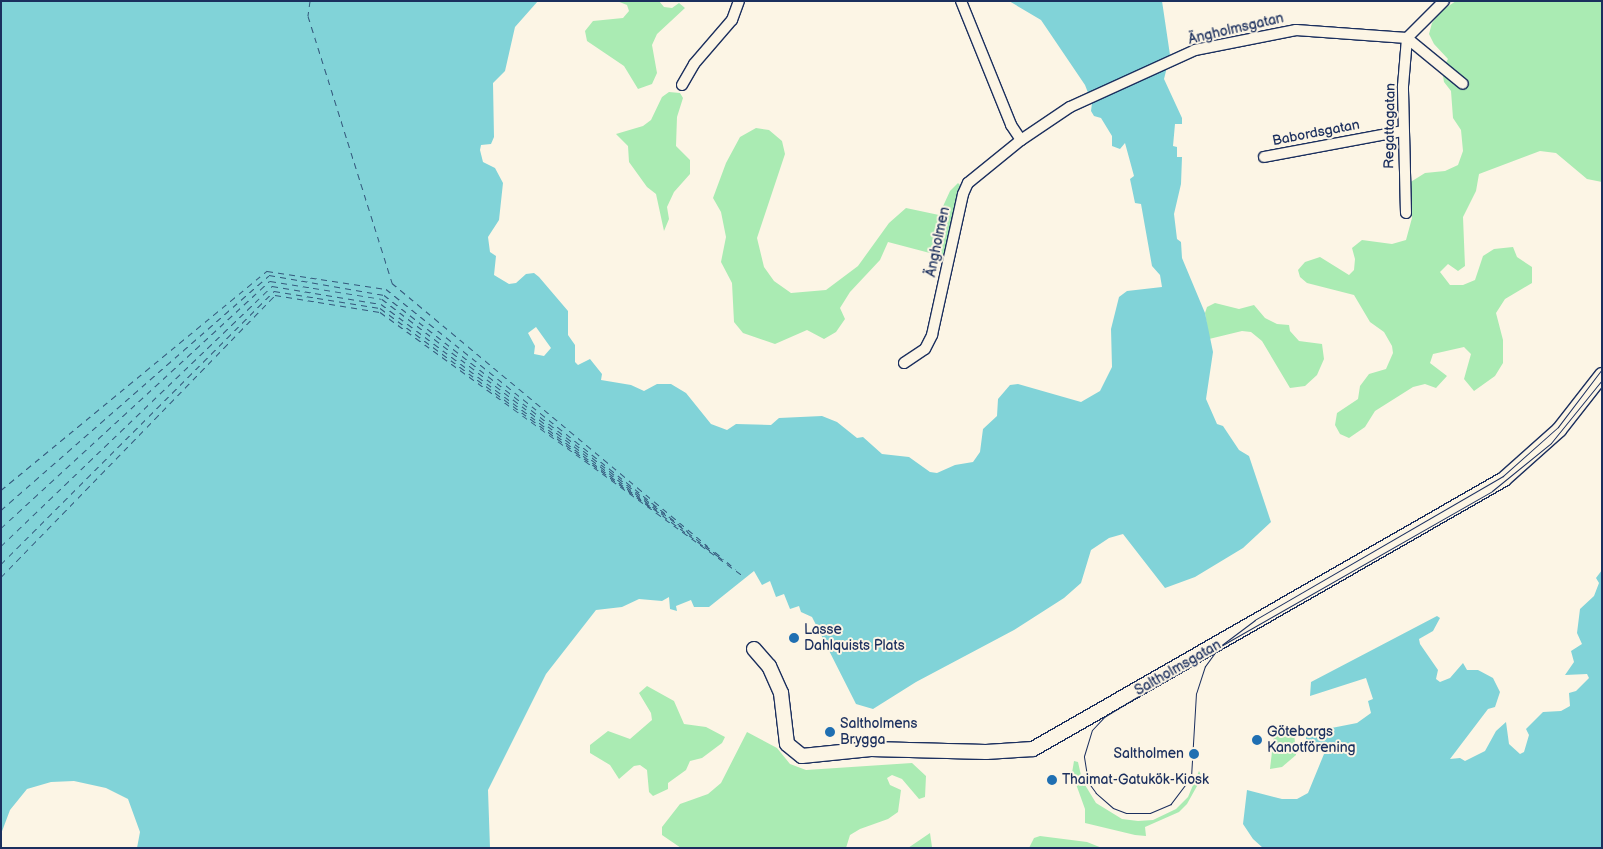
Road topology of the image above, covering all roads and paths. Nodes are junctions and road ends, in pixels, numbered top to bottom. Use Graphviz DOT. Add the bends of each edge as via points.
graph roads {
  1 [pos="739,1"];
  2 [pos="961,1"];
  3 [pos="1444,1"];
  4 [pos="1407,38"];
  5 [pos="1463,84"];
  6 [pos="682,85"];
  7 [pos="1088,100"];
  8 [pos="1403,131"];
  9 [pos="1021,140"];
  10 [pos="1264,158"];
  11 [pos="1406,213"];
  12 [pos="904,363"];
  13 [pos="1602,375"];
  14 [pos="754,649"];
  1 -- 6 [label="street" via="732,20 694,64"];
  2 -- 9 [label="street" via="1011,125"];
  3 -- 4 [label="street"];
  4 -- 5 [label="street"];
  4 -- 7 [label="street, Ängholmsgatan" via="1284,31 1195,50"];
  4 -- 8 [label="street, Regattagatan"];
  7 -- 9 [label="street, Ängholmen" via="1070,107"];
  8 -- 10 [label="street, Babordsgatan"];
  8 -- 11 [label="street, Regattagatan"];
  9 -- 12 [label="street, Ängholmen" via="968,183 932,335 925,349"];
  13 -- 14 [label="street, Saltholmsgatan" via="1559,430 1504,479 1033,749 986,752 871,749 802,756 787,744 781,693 769,666"];
}
